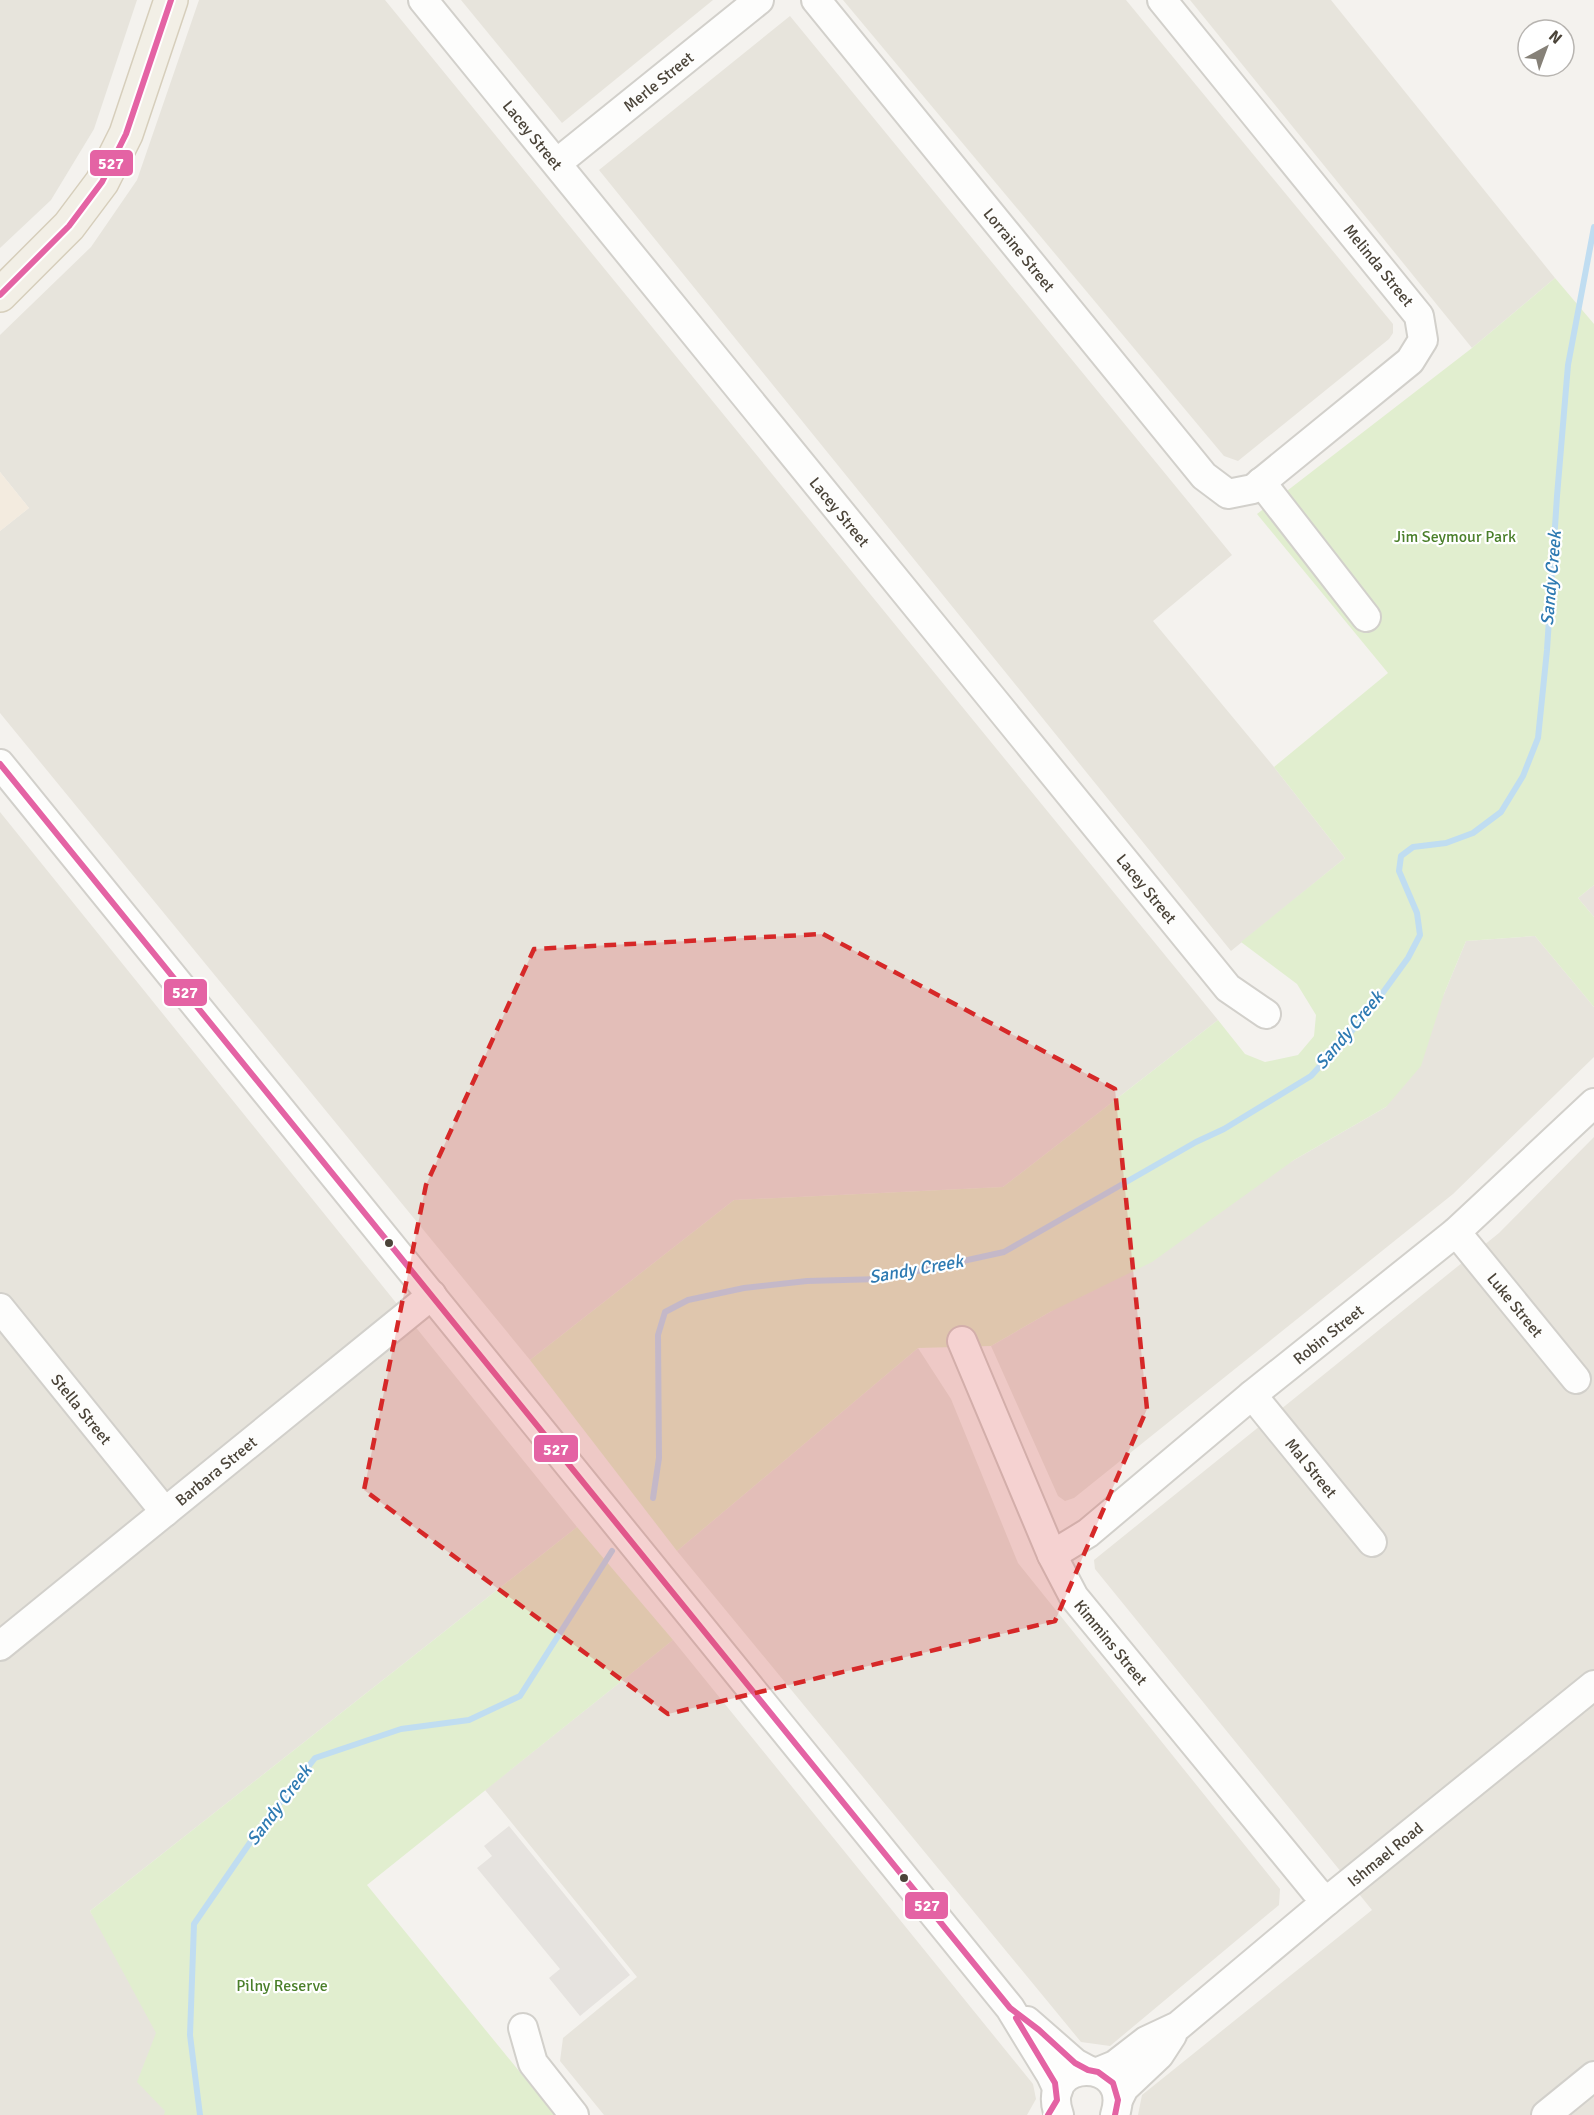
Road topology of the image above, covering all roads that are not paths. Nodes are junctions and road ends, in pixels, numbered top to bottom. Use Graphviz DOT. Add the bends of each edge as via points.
graph roads {
  1 [pos="171,0"];
  2 [pos="423,0"];
  3 [pos="759,0"];
  4 [pos="816,0"];
  5 [pos="1162,0"];
  6 [pos="557,163"];
  7 [pos="0,295"];
  8 [pos="1261,482"];
  9 [pos="1228,494"];
  10 [pos="1366,617"];
  11 [pos="0,764"];
  12 [pos="1266,1014"];
  13 [pos="1594,1103"];
  14 [pos="1456,1233"];
  15 [pos="432,1295"];
  16 [pos="0,1308"];
  17 [pos="963,1341"];
  18 [pos="1576,1379"];
  19 [pos="1252,1395"];
  20 [pos="165,1512"];
  21 [pos="1372,1542"];
  22 [pos="1052,1555"];
  23 [pos="0,1647"];
  24 [pos="1594,1685"];
  25 [pos="1328,1901"];
  26 [pos="1010,2008"];
  27 [pos="1178,2026"];
  28 [pos="523,2028"];
  29 [pos="1093,2071"];
  30 [pos="1594,2076"];
  31 [pos="1055,2106"];
  32 [pos="1117,2108"];
  33 [pos="574,2115"];
  34 [pos="1546,2115"];
  1 -- 7 [label="main road" via="126,134 102,182 69,226"];
  2 -- 6 [label="street, Lacey Street"];
  3 -- 6 [label="street, Merle Street"];
  4 -- 9 [label="street, Lorraine Street" via="1204,476"];
  5 -- 8 [label="street, Melinda Street" via="1419,316 1423,340 1410,361"];
  6 -- 12 [label="street, Lacey Street" via="1228,988"];
  8 -- 9 [label="street, Melinda Street" via="1253,489"];
  8 -- 10 [label="street"];
  11 -- 15 [label="street"];
  13 -- 14 [label="street, Robin Street"];
  14 -- 18 [label="street, Luke Street"];
  14 -- 19 [label="street, Robin Street"];
  15 -- 20 [label="street, Barbara Street"];
  15 -- 26 [label="street"];
  16 -- 20 [label="street, Stella Street"];
  17 -- 22 [label="street, Kimmins Street"];
  19 -- 21 [label="street, Mal Street"];
  19 -- 22 [label="street, Robin Street" via="1088,1533"];
  20 -- 23 [label="street, Barbara Street"];
  22 -- 25 [label="street, Kimmins Street" via="1074,1597"];
  24 -- 25 [label="street, Ishmael Road"];
  25 -- 27 [label="street, Ishmael Road"];
  26 -- 29 [label="street" via="1075,2063"];
  26 -- 31 [label="street" via="1051,2074"];
  27 -- 29 [label="street, Ishmael Road" via="1146,2042 1115,2065"];
  27 -- 32 [label="street, Ishmael Road" via="1159,2055 1124,2088"];
  28 -- 33 [label="street" via="533,2063"];
  29 -- 31 [label="street, Ishmael Road" via="1072,2074 1061,2084"];
  29 -- 32 [label="street" via="1113,2083"];
  30 -- 34 [label="street"];
}
